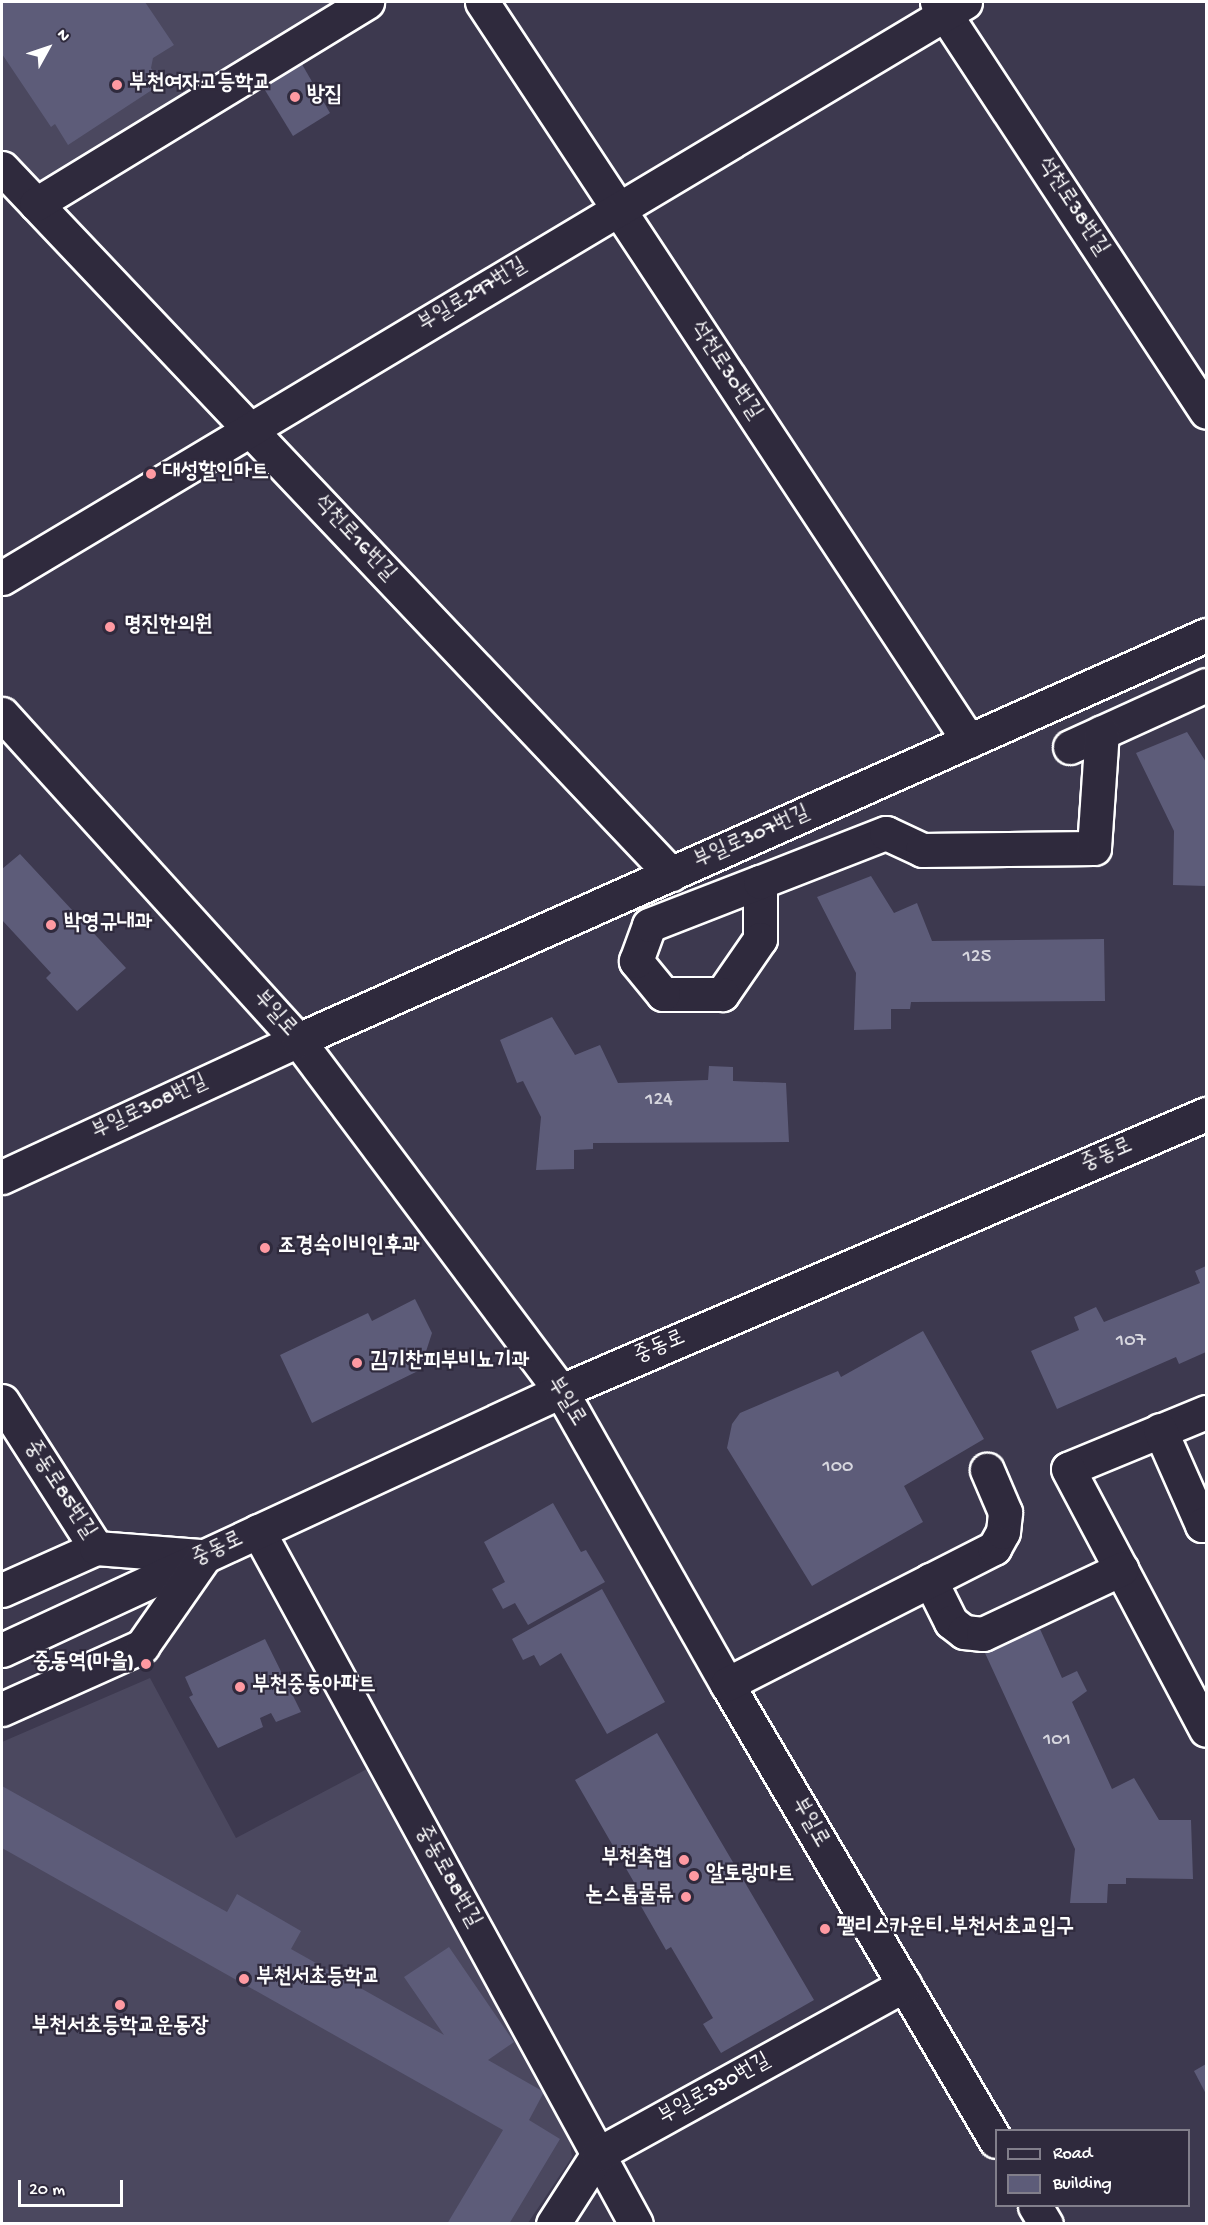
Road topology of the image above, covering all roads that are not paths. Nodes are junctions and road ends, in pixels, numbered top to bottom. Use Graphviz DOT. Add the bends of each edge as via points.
graph roads {
  1 [pos="367,2"];
  2 [pos="482,2"];
  3 [pos="949,6"];
  4 [pos="2,168"];
  5 [pos="36,204"];
  6 [pos="619,209"];
  7 [pos="1206,412"];
  8 [pos="250,429"];
  9 [pos="2,578"];
  10 [pos="1206,636"];
  11 [pos="1206,685"];
  12 [pos="2,714"];
  13 [pos="1102,732"];
  14 [pos="969,741"];
  15 [pos="1070,747"];
  16 [pos="671,874"];
  17 [pos="760,882"];
  18 [pos="298,1040"];
  19 [pos="1206,1114"];
  20 [pos="2,1177"];
  21 [pos="561,1391"];
  22 [pos="2,1401"];
  23 [pos="1206,1412"];
  24 [pos="1160,1430"];
  25 [pos="987,1470"];
  26 [pos="1206,1523"];
  27 [pos="258,1531"];
  28 [pos="96,1548"];
  29 [pos="205,1556"];
  30 [pos="1121,1569"];
  31 [pos="930,1580"];
  32 [pos="2,1590"];
  33 [pos="2,1650"];
  34 [pos="727,1684"];
  35 [pos="2,1709"];
  36 [pos="1206,1730"];
  37 [pos="904,1985"];
  38 [pos="995,2139"];
  39 [pos="598,2154"];
  40 [pos="1036,2207"];
  41 [pos="553,2223"];
  42 [pos="636,2223"];
  43 [pos="1046,2223"];
  1 -- 5 [label="street"];
  2 -- 6 [label="street, 석천로30번길"];
  3 -- 6 [label="street, 부일로297번길"];
  3 -- 7 [label="street, 석천로38번길"];
  4 -- 5 [label="street, 석천로16번길"];
  5 -- 8 [label="street, 석천로16번길"];
  6 -- 8 [label="street, 부일로297번길"];
  6 -- 14 [label="street, 석천로30번길"];
  8 -- 9 [label="street, 부일로297번길"];
  8 -- 16 [label="street, 석천로16번길"];
  10 -- 14 [label="street, 부일로307번길"];
  11 -- 13 [label="street"];
  12 -- 18 [label="street, 부일로"];
  13 -- 15 [label="street"];
  13 -- 17 [label="street" via="1094,848 922,850 886,833"];
  14 -- 16 [label="street, 부일로307번길"];
  16 -- 18 [label="street, 부일로307번길"];
  18 -- 20 [label="street, 부일로308번길"];
  18 -- 21 [label="street, 부일로"];
  19 -- 21 [label="street, 중동로"];
  21 -- 27 [label="street, 중동로"];
  21 -- 34 [label="street, 부일로"];
  22 -- 28 [label="street, 중동로85번길"];
  23 -- 24 [label="street"];
  24 -- 26 [label="street" via="1203,1525"];
  24 -- 30 [label="street" via="1068,1469"];
  25 -- 31 [label="street" via="1005,1512 1004,1532 994,1548"];
  27 -- 29 [label="street, 중동로"];
  27 -- 39 [label="street, 중동로88번길"];
  28 -- 29 [label="street"];
  28 -- 32 [label="street"];
  29 -- 33 [label="street, 중동로"];
  29 -- 35 [label="street" via="142,1646"];
  30 -- 31 [label="street" via="983,1634 964,1632 951,1622"];
  30 -- 36 [label="street"];
  31 -- 34 [label="street"];
  34 -- 37 [label="street, 부일로"];
  37 -- 38 [label="street, 부일로"];
  37 -- 39 [label="street, 부일로330번길"];
  39 -- 41 [label="street, 부일로330번길"];
  39 -- 42 [label="street, 중동로88번길"];
  40 -- 43 [label="street"];
}
